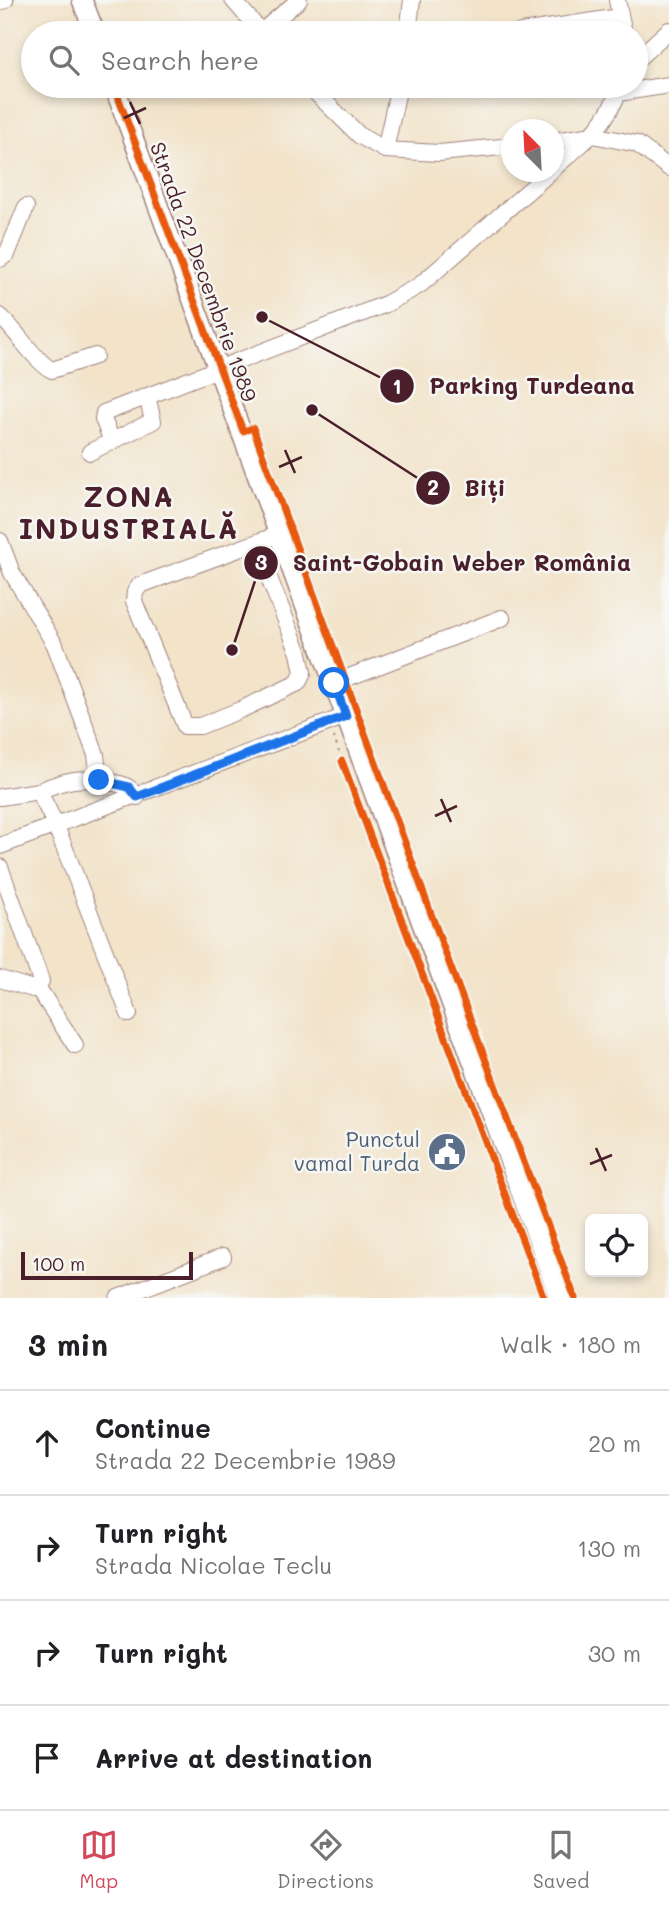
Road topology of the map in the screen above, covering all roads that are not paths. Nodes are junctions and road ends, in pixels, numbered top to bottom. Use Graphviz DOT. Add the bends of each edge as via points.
graph roads {
  1 [pos="82,0"];
  2 [pos="233,0"];
  3 [pos="299,0"];
  4 [pos="412,0"];
  5 [pos="617,0"];
  6 [pos="90,21"];
  7 [pos="251,21"];
  8 [pos="275,21"];
  9 [pos="409,21"];
  10 [pos="621,21"];
  11 [pos="669,30"];
  12 [pos="648,49"];
  13 [pos="669,85"];
  14 [pos="648,87"];
  15 [pos="118,98"];
  16 [pos="321,98"];
  17 [pos="396,98"];
  18 [pos="615,98"];
  19 [pos="593,135"];
  20 [pos="564,139"];
  21 [pos="501,147"];
  22 [pos="385,150"];
  23 [pos="564,160"];
  24 [pos="669,168"];
  25 [pos="538,182"];
  26 [pos="26,207"];
  27 [pos="0,259"];
  28 [pos="0,316"];
  29 [pos="95,356"];
  30 [pos="219,367"];
  31 [pos="147,396"];
  32 [pos="112,441"];
  33 [pos="90,452"];
  34 [pos="280,534"];
  35 [pos="0,541"];
  36 [pos="255,543"];
  37 [pos="502,618"];
  38 [pos="334,683"];
  39 [pos="337,719"];
  40 [pos="99,780"];
  41 [pos="39,791"];
  42 [pos="0,797"];
  43 [pos="137,797"];
  44 [pos="56,826"];
  45 [pos="0,846"];
  46 [pos="0,866"];
  47 [pos="0,979"];
  48 [pos="38,988"];
  49 [pos="129,1014"];
  50 [pos="75,1045"];
  51 [pos="223,1257"];
  52 [pos="118,1298"];
  53 [pos="560,1298"];
  1 -- 6 [label="main road"];
  2 -- 7 [label="street"];
  3 -- 8 [label="street"];
  4 -- 9 [label="street"];
  5 -- 10 [label="street"];
  11 -- 12 [label="street"];
  13 -- 14 [label="street"];
  15 -- 30 [label="main road, Strada 22 Decembrie 1989"];
  16 -- 22 [label="street" via="360,136"];
  17 -- 22 [label="street"];
  18 -- 19 [label="street"];
  19 -- 20 [label="street"];
  19 -- 23 [label="street"];
  19 -- 24 [label="street" via="637,144"];
  21 -- 22 [label="street" via="439,153"];
  25 -- 30 [label="street" via="420,285 386,304"];
  26 -- 27 [label="street" via="8,254"];
  28 -- 29 [label="street" via="42,366 52,370"];
  30 -- 31 [label="street"];
  30 -- 34 [label="main road, Strada 22 Decembrie 1989"];
  31 -- 32 [label="street" via="153,421"];
  31 -- 32 [label="street" via="104,413"];
  32 -- 33 [label="street"];
  34 -- 36 [label="street"];
  34 -- 38 [label="main road, Strada 22 Decembrie 1989"];
  35 -- 40 [label="street" via="12,573 55,645 96,755"];
  36 -- 36 [label="street" via="140,585 135,592 134,601 186,726 200,726 240,710 298,683 303,673"];
  37 -- 38 [label="street"];
  38 -- 39 [label="main road, Strada 22 Decembrie 1989"];
  39 -- 43 [label="street"];
  39 -- 53 [label="main road, Strada 22 Decembrie 1989"];
  40 -- 41 [label="street" via="89,777 61,782"];
  40 -- 43 [label="street" via="129,787"];
  41 -- 42 [label="street"];
  41 -- 44 [label="street"];
  43 -- 44 [label="street"];
  44 -- 45 [label="street"];
  44 -- 49 [label="street"];
  46 -- 48 [label="street" via="41,981"];
  47 -- 48 [label="street"];
  48 -- 50 [label="street"];
  51 -- 52 [label="street"];
}
